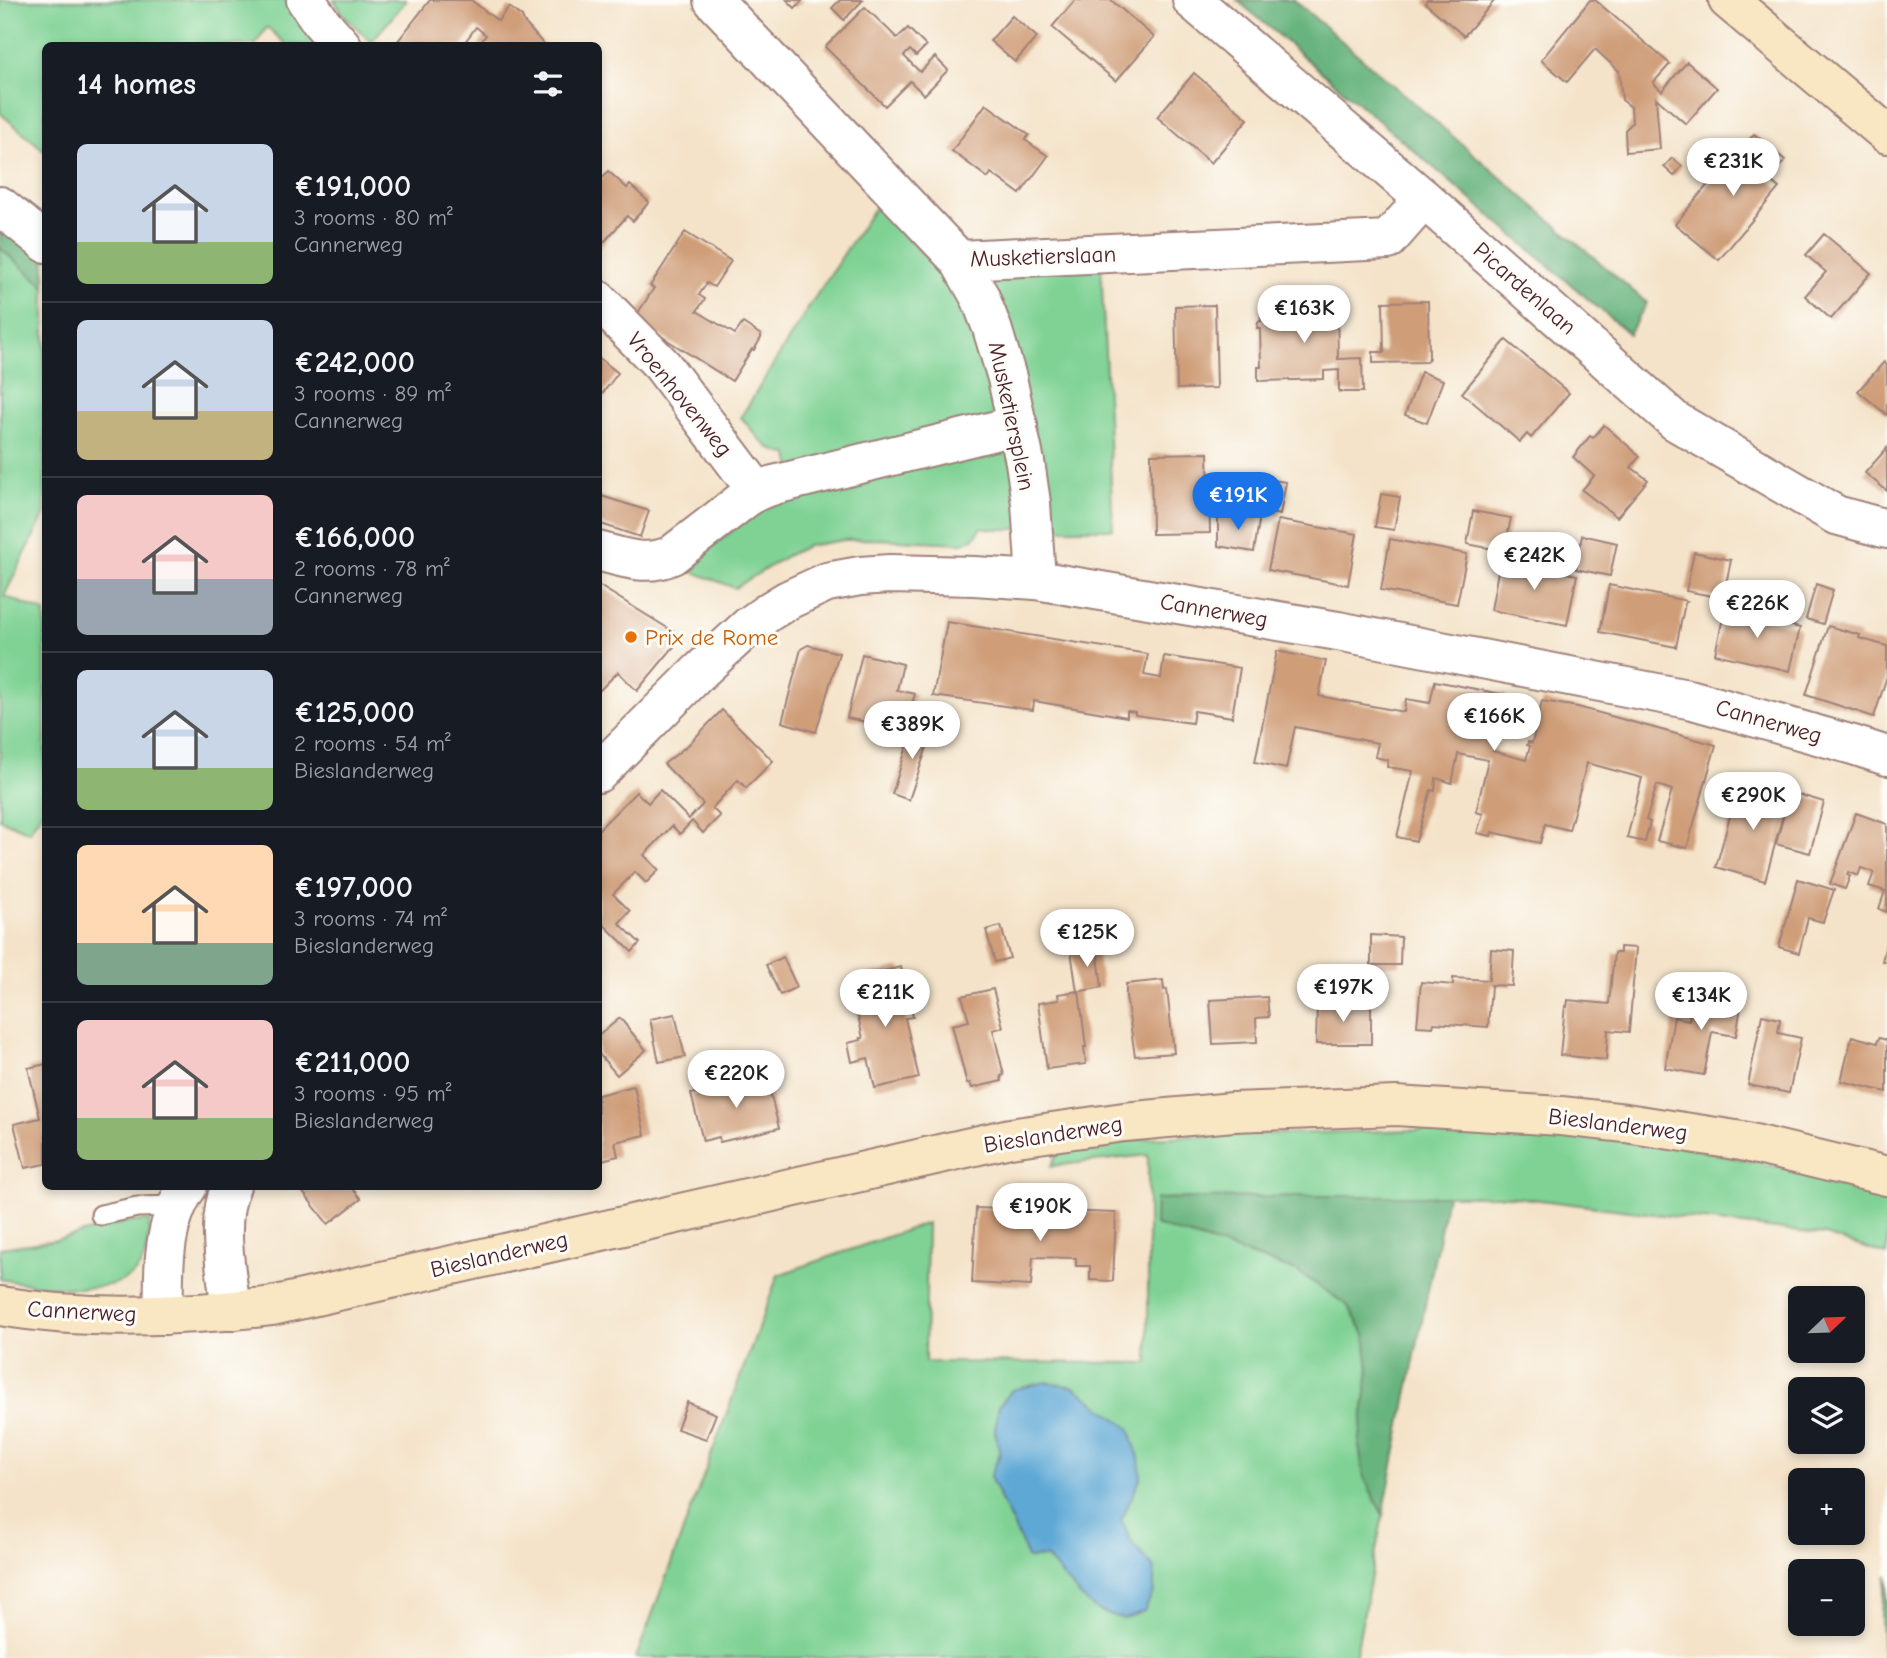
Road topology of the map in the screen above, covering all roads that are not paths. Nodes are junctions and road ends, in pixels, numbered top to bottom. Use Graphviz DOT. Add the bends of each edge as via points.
graph roads {
  1 [pos="306,0"];
  2 [pos="713,0"];
  3 [pos="1192,0"];
  4 [pos="1728,0"];
  5 [pos="338,42"];
  6 [pos="1887,134"];
  7 [pos="1424,199"];
  8 [pos="0,206"];
  9 [pos="42,240"];
  10 [pos="959,260"];
  11 [pos="602,304"];
  12 [pos="1018,425"];
  13 [pos="757,491"];
  14 [pos="1887,529"];
  15 [pos="602,552"];
  16 [pos="1036,580"];
  17 [pos="1887,756"];
  18 [pos="602,769"];
  19 [pos="1887,1176"];
  20 [pos="230,1190"];
  21 [pos="182,1196"];
  22 [pos="101,1215"];
  23 [pos="0,1306"];
  24 [pos="231,1311"];
  25 [pos="164,1315"];
  1 -- 5 [label="street"];
  2 -- 10 [label="street, Musketierslaan"];
  3 -- 7 [label="street, Picardenlaan"];
  4 -- 6 [label="main road"];
  7 -- 10 [label="street, Musketierslaan" via="1388,240"];
  7 -- 14 [label="street, Picardenlaan" via="1675,421 1836,514"];
  8 -- 9 [label="street"];
  10 -- 12 [label="street, Musketiersplein" via="992,328"];
  11 -- 13 [label="street, Vroenhovenweg" via="662,365"];
  12 -- 13 [label="street"];
  12 -- 16 [label="street, Musketiersplein" via="1031,503"];
  13 -- 15 [label="street" via="662,560 648,562"];
  16 -- 17 [label="street, Cannerweg" via="1338,631 1693,700"];
  16 -- 18 [label="street, Cannerweg" via="890,574 827,582 805,591 749,626"];
  19 -- 24 [label="main road, Bieslanderweg" via="1742,1141 1561,1116 1396,1106 1233,1112 1010,1138 331,1293"];
  20 -- 24 [label="street" via="223,1219"];
  21 -- 22 [label="lane"];
  21 -- 25 [label="street, Cannerweg" via="163,1271"];
  23 -- 25 [label="main road, Cannerweg"];
  24 -- 25 [label="main road, Cannerweg"];
}
